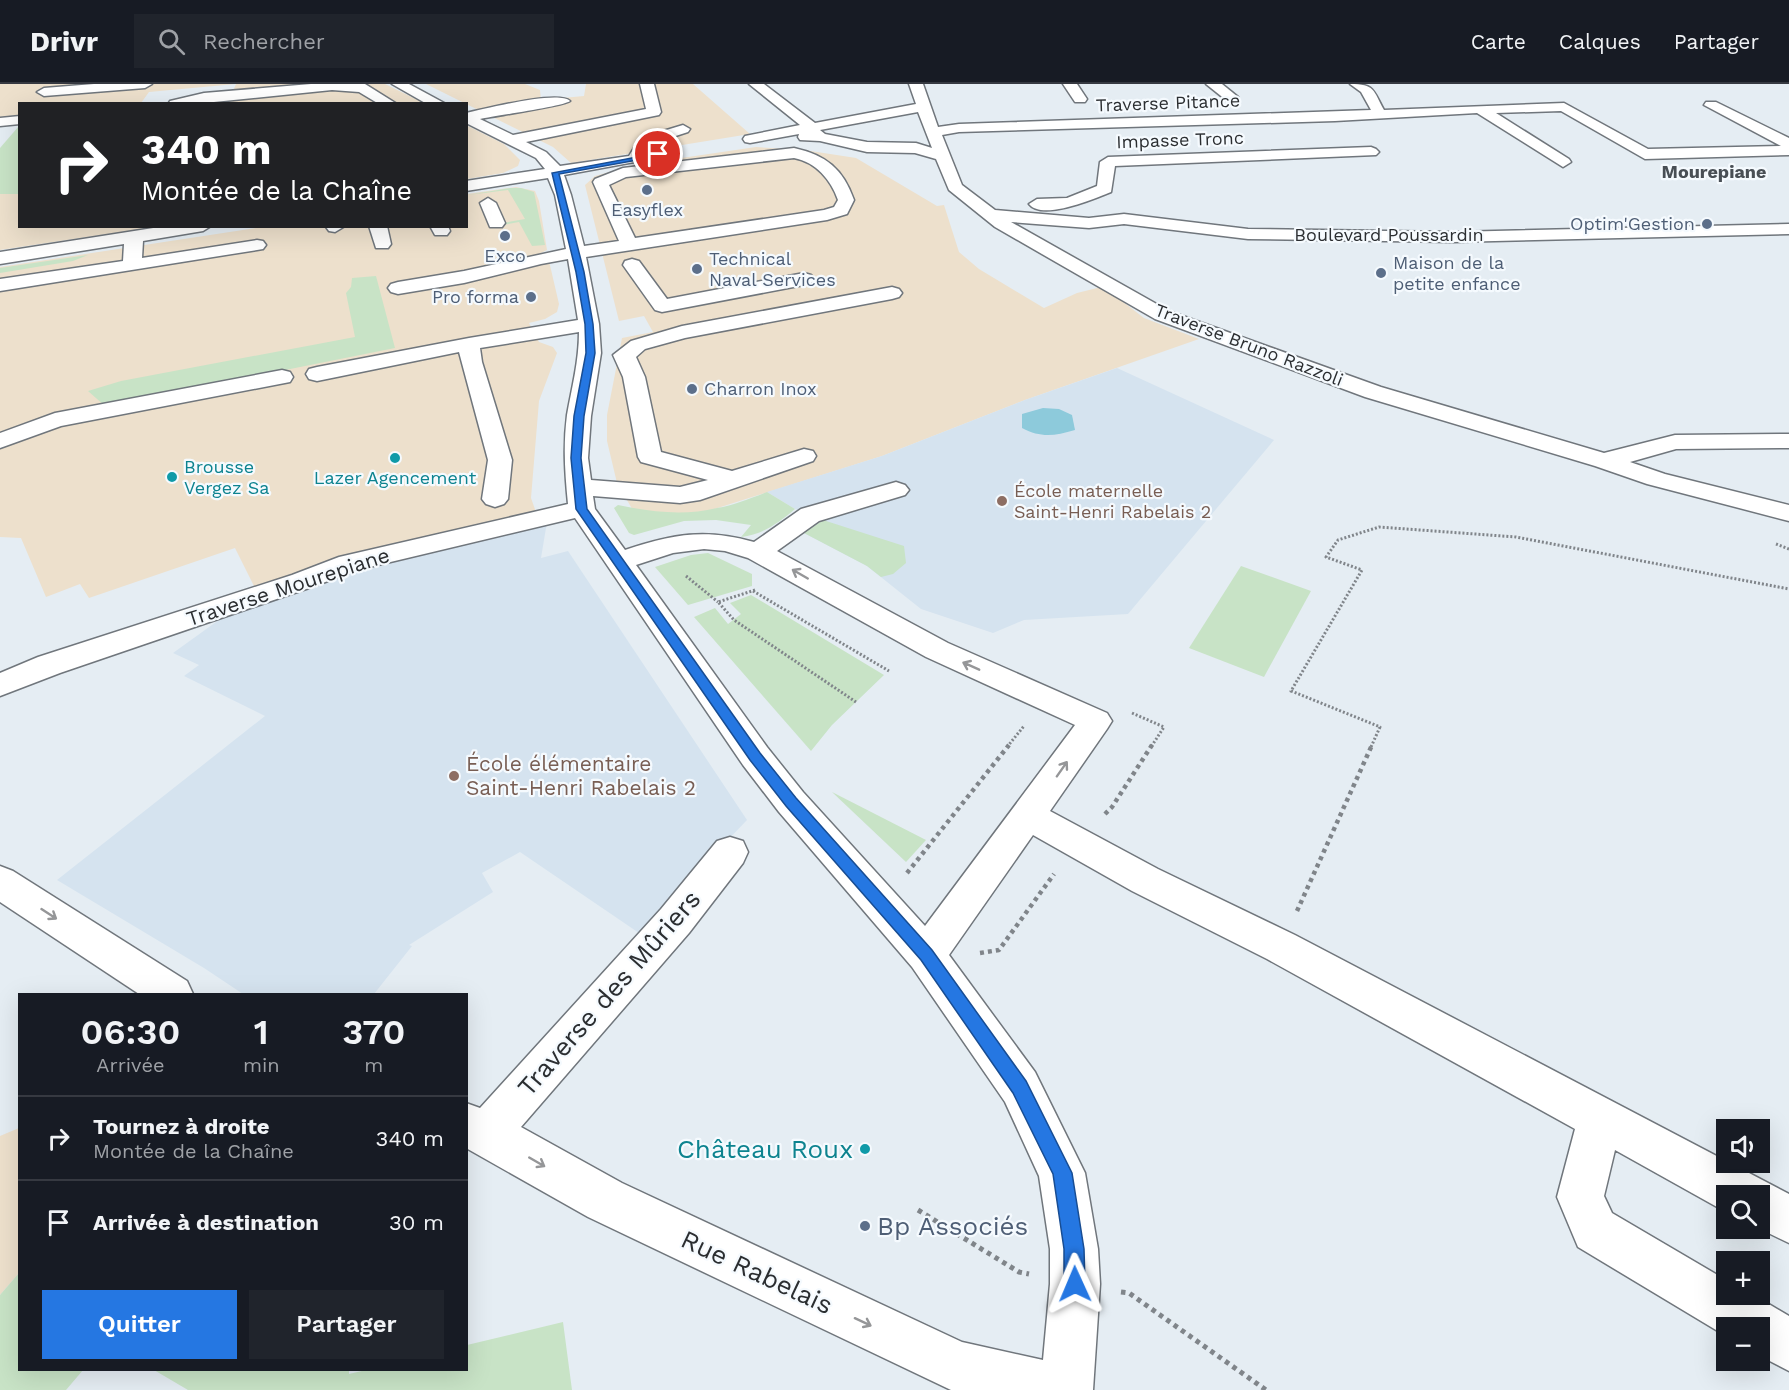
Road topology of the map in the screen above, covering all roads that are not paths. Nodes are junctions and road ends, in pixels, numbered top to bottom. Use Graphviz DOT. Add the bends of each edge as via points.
graph roads {
  1 [pos="145,84"];
  2 [pos="358,84"];
  3 [pos="399,84"];
  4 [pos="647,84"];
  5 [pos="756,84"];
  6 [pos="916,84"];
  7 [pos="1070,84"];
  8 [pos="1213,84"];
  9 [pos="1357,84"];
  10 [pos="327,87"];
  11 [pos="48,88"];
  12 [pos="176,96"];
  13 [pos="1231,97"];
  14 [pos="139,98"];
  15 [pos="237,98"];
  16 [pos="1080,99"];
  17 [pos="563,101"];
  18 [pos="35,102"];
  19 [pos="94,102"];
  20 [pos="386,102"];
  21 [pos="435,102"];
  22 [pos="1711,105"];
  23 [pos="923,107"];
  24 [pos="1480,110"];
  25 [pos="18,111"];
  26 [pos="0,113"];
  27 [pos="1380,114"];
  28 [pos="468,117"];
  29 [pos="1335,117"];
  30 [pos="468,118"];
  31 [pos="18,120"];
  32 [pos="0,122"];
  33 [pos="683,129"];
  34 [pos="816,132"];
  35 [pos="932,132"];
  36 [pos="511,140"];
  37 [pos="743,140"];
  38 [pos="1789,144"];
  39 [pos="1789,150"];
  40 [pos="681,151"];
  41 [pos="942,156"];
  42 [pos="635,158"];
  43 [pos="1563,162"];
  44 [pos="555,173"];
  45 [pos="468,186"];
  46 [pos="511,200"];
  47 [pos="488,203"];
  48 [pos="468,207"];
  49 [pos="986,211"];
  50 [pos="496,222"];
  51 [pos="190,228"];
  52 [pos="1789,229"];
  53 [pos="134,237"];
  54 [pos="629,244"];
  55 [pos="257,246"];
  56 [pos="576,252"];
  57 [pos="0,258"];
  58 [pos="655,262"];
  59 [pos="132,265"];
  60 [pos="607,268"];
  61 [pos="804,279"];
  62 [pos="0,285"];
  63 [pos="398,288"];
  64 [pos="892,293"];
  65 [pos="589,324"];
  66 [pos="469,344"];
  67 [pos="317,374"];
  68 [pos="282,377"];
  69 [pos="0,441"];
  70 [pos="1789,441"];
  71 [pos="804,456"];
  72 [pos="1604,460"];
  73 [pos="733,478"];
  74 [pos="896,490"];
  75 [pos="1789,496"];
  76 [pos="580,498"];
  77 [pos="495,499"];
  78 [pos="1789,513"];
  79 [pos="758,552"];
  80 [pos="618,562"];
  81 [pos="0,685"];
  82 [pos="1027,815"];
  83 [pos="730,852"];
  84 [pos="0,882"];
  85 [pos="926,955"];
  86 [pos="171,993"];
  87 [pos="1600,1118"];
  88 [pos="477,1129"];
  89 [pos="1724,1185"];
  90 [pos="1770,1210"];
  91 [pos="1789,1220"];
  92 [pos="1789,1344"];
  93 [pos="1059,1390"];
  94 [pos="1067,1390"];
  1 -- 11 [label="street"];
  2 -- 10 [label="street"];
  3 -- 21 [label="street"];
  4 -- 36 [label="street" via="654,112"];
  5 -- 34 [label="street"];
  6 -- 23 [label="street, Traverse Bruno Razzoli"];
  7 -- 16 [label="street"];
  8 -- 13 [label="street"];
  9 -- 27 [label="street" via="1366,90"];
  10 -- 15 [label="street"];
  10 -- 20 [label="street" via="362,88"];
  11 -- 18 [label="street"];
  12 -- 15 [label="street"];
  14 -- 19 [label="street"];
  17 -- 28 [label="street"];
  22 -- 38 [label="street"];
  23 -- 34 [label="street"];
  23 -- 35 [label="street, Traverse Bruno Razzoli"];
  24 -- 27 [label="street, Traverse Pitance"];
  24 -- 39 [label="street, Traverse Pitance" via="1564,107 1645,154"];
  24 -- 43 [label="street"];
  25 -- 26 [label="street"];
  27 -- 29 [label="street, Traverse Pitance"];
  29 -- 35 [label="street, Traverse Pitance"];
  29 -- 49 [label="street, Impasse Tronc" via="1379,152 1108,162 1105,189 1069,202"];
  30 -- 36 [label="street"];
  31 -- 32 [label="street"];
  33 -- 42 [label="street" via="645,141"];
  34 -- 37 [label="street"];
  34 -- 41 [label="street" via="867,147 916,148"];
  35 -- 41 [label="street, Traverse Bruno Razzoli"];
  36 -- 44 [label="street" via="542,155"];
  40 -- 42 [label="street"];
  41 -- 49 [label="street, Traverse Bruno Razzoli" via="955,187"];
  42 -- 44 [label="street"];
  44 -- 45 [label="street"];
  44 -- 56 [label="street"];
  46 -- 47 [label="street"];
  47 -- 48 [label="street"];
  47 -- 50 [label="street"];
  49 -- 52 [label="street, Boulevard Poussardin" via="1089,223 1124,219 1248,234 1453,237"];
  49 -- 72 [label="street, Traverse Bruno Razzoli" via="1162,315 1373,392"];
  51 -- 53 [label="street"];
  53 -- 57 [label="street"];
  53 -- 59 [label="street"];
  54 -- 54 [label="street" via="827,215 842,210 846,200 840,182 812,157 794,153 623,173 601,182"];
  54 -- 56 [label="street"];
  55 -- 59 [label="street"];
  56 -- 60 [label="street"];
  56 -- 63 [label="street"];
  58 -- 60 [label="street"];
  59 -- 62 [label="street"];
  60 -- 61 [label="street" via="662,306"];
  60 -- 65 [label="street"];
  64 -- 73 [label="street" via="682,332 638,345 624,355 634,377 650,457"];
  65 -- 66 [label="street"];
  65 -- 76 [label="street" via="590,353 576,458"];
  66 -- 67 [label="street"];
  66 -- 77 [label="street" via="500,460"];
  68 -- 69 [label="street" via="55,420"];
  70 -- 72 [label="street" via="1675,442"];
  71 -- 73 [label="street, Traverse Mourepiane"];
  72 -- 75 [label="street, Traverse Bruno Razzoli" via="1683,469"];
  72 -- 78 [label="street, Traverse Bruno Razzoli"];
  73 -- 76 [label="street, Traverse Mourepiane" via="700,492 680,495"];
  74 -- 79 [label="street" via="810,515"];
  76 -- 80 [label="street"];
  76 -- 81 [label="street, Traverse Mourepiane" via="349,563 302,582 49,664"];
  79 -- 80 [label="street" via="705,540"];
  82 -- 79 [label="street, one-way" via="1096,721 937,650"];
  80 -- 85 [label="street" via="791,802"];
  82 -- 85 [label="street"];
  82 -- 87 [label="street"];
  83 -- 88 [label="street, Traverse des Mûriers" via="675,921"];
  84 -- 86 [label="street, one-way"];
  85 -- 94 [label="street" via="1020,1087 1062,1173 1074,1249 1075,1284"];
  87 -- 89 [label="street"];
  87 -- 92 [label="street" via="1580,1197 1595,1230"];
  88 -- 93 [label="street, Rue Rabelais, one-way" via="604,1200 958,1367"];
  90 -- 91 [label="street"];
}
